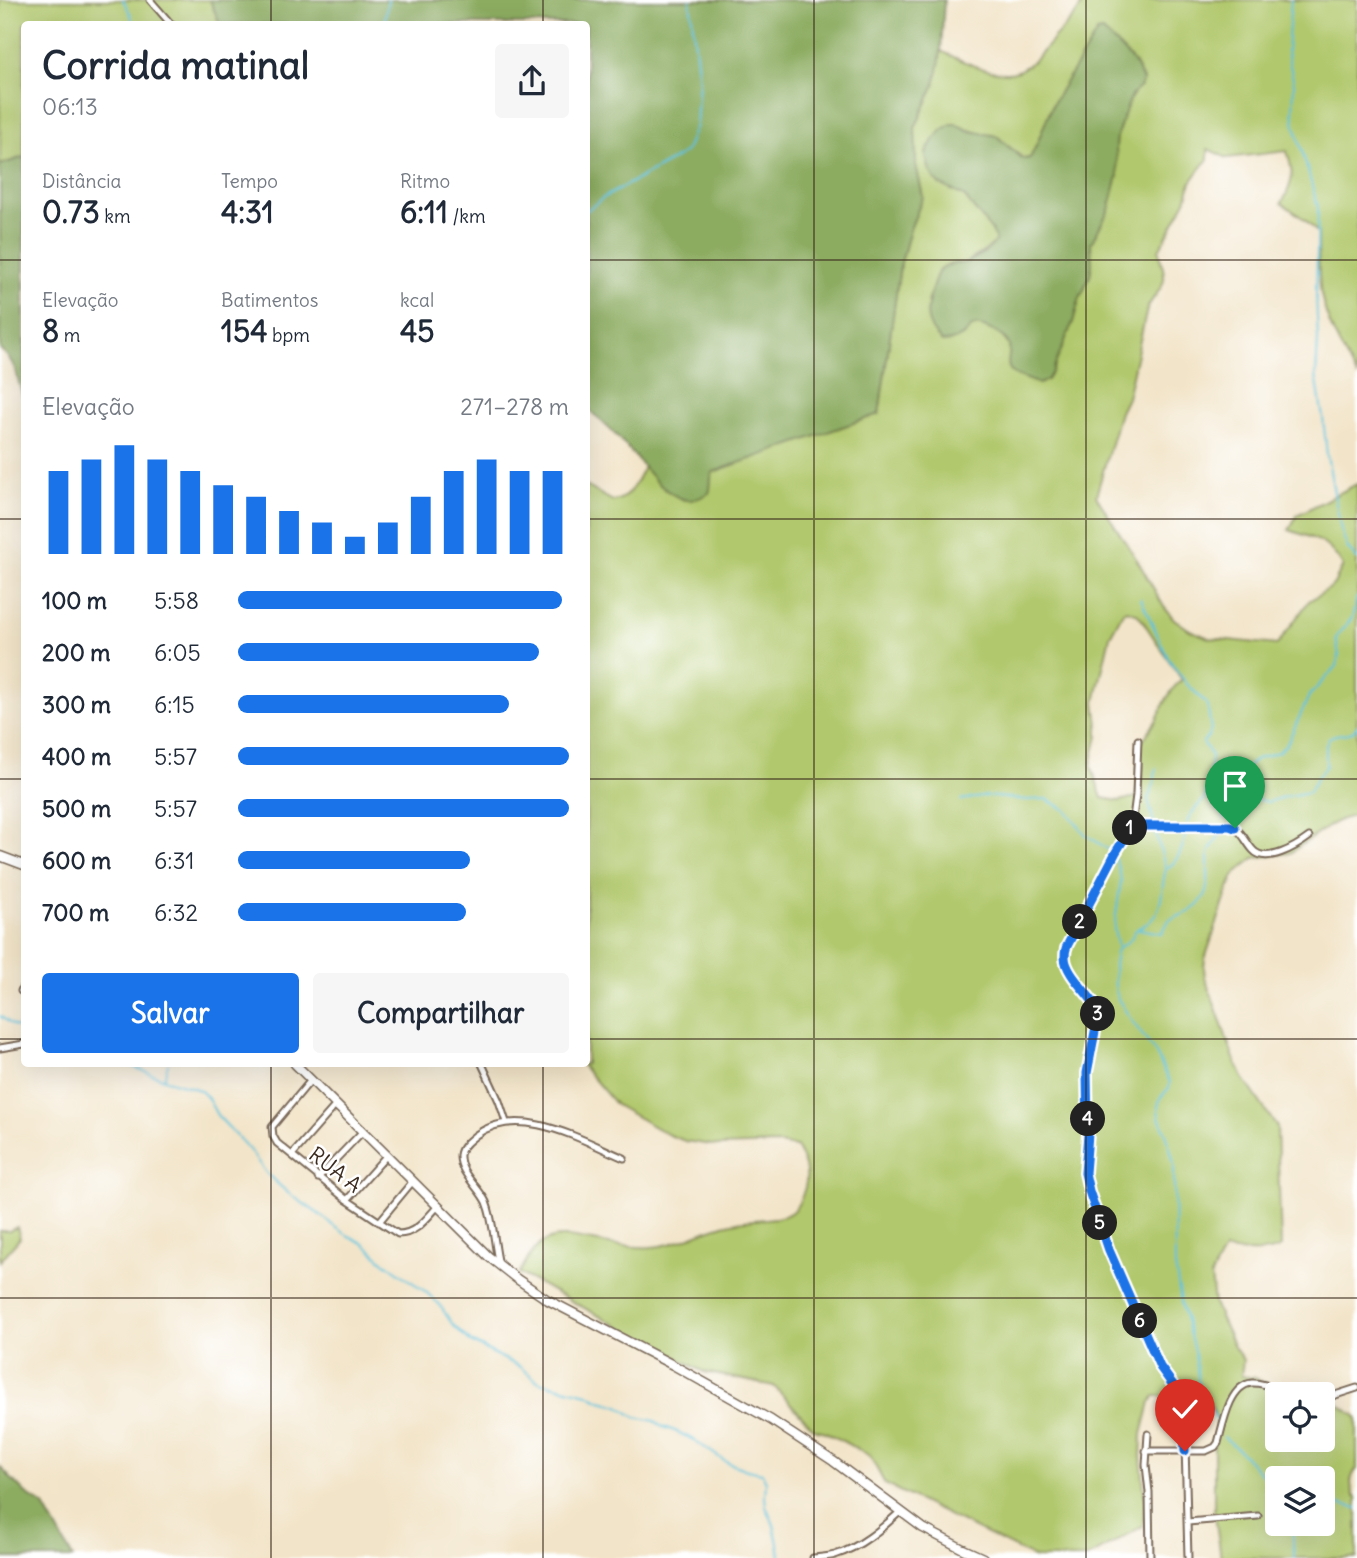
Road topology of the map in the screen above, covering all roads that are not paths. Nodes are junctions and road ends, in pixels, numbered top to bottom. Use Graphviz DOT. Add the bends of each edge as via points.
graph roads {
  1 [pos="150,0"];
  2 [pos="168,21"];
  3 [pos="1138,740"];
  4 [pos="1132,826"];
  5 [pos="1309,837"];
  6 [pos="0,856"];
  7 [pos="21,864"];
  8 [pos="21,1044"];
  9 [pos="0,1048"];
  10 [pos="298,1067"];
  11 [pos="483,1067"];
  12 [pos="311,1080"];
  13 [pos="336,1105"];
  14 [pos="506,1122"];
  15 [pos="362,1131"];
  16 [pos="292,1155"];
  17 [pos="387,1155"];
  18 [pos="624,1158"];
  19 [pos="318,1178"];
  20 [pos="412,1181"];
  21 [pos="347,1200"];
  22 [pos="438,1206"];
  23 [pos="379,1222"];
  24 [pos="499,1265"];
  25 [pos="1265,1386"];
  26 [pos="1357,1388"];
  27 [pos="1335,1395"];
  28 [pos="1148,1434"];
  29 [pos="1146,1451"];
  30 [pos="1185,1451"];
  31 [pos="901,1511"];
  32 [pos="1258,1516"];
  33 [pos="1188,1522"];
  34 [pos="813,1558"];
  35 [pos="983,1558"];
  36 [pos="1150,1558"];
  37 [pos="1188,1558"];
  1 -- 2 [label="street"];
  3 -- 4 [label="street"];
  4 -- 5 [label="street" via="1230,826 1261,855 1285,852"];
  4 -- 30 [label="street" via="1065,956 1099,1011 1087,1073 1085,1173 1089,1191 1109,1250 1160,1367 1184,1405"];
  6 -- 7 [label="street"];
  8 -- 9 [label="street"];
  10 -- 12 [label="street"];
  11 -- 14 [label="street"];
  12 -- 13 [label="street"];
  12 -- 16 [label="street, RUA A" via="272,1127 277,1143"];
  13 -- 15 [label="street"];
  13 -- 16 [label="street"];
  14 -- 18 [label="street" via="538,1124"];
  14 -- 24 [label="street" via="479,1133 460,1152 464,1170 487,1204"];
  15 -- 17 [label="street"];
  15 -- 19 [label="street"];
  16 -- 19 [label="street, RUA A"];
  17 -- 20 [label="street"];
  17 -- 21 [label="street"];
  19 -- 21 [label="street, RUA A"];
  20 -- 22 [label="street"];
  20 -- 23 [label="street"];
  21 -- 23 [label="street, RUA A"];
  22 -- 23 [label="street, RUA A" via="416,1230 405,1234"];
  22 -- 24 [label="street"];
  24 -- 31 [label="street" via="548,1300 771,1420"];
  25 -- 30 [label="street" via="1251,1383 1233,1394 1215,1447"];
  26 -- 27 [label="street"];
  28 -- 29 [label="street"];
  29 -- 30 [label="street"];
  29 -- 36 [label="street"];
  30 -- 33 [label="street"];
  31 -- 34 [label="street" via="859,1544 835,1555"];
  31 -- 35 [label="street" via="923,1528"];
  32 -- 33 [label="street"];
  33 -- 37 [label="street"];
}
